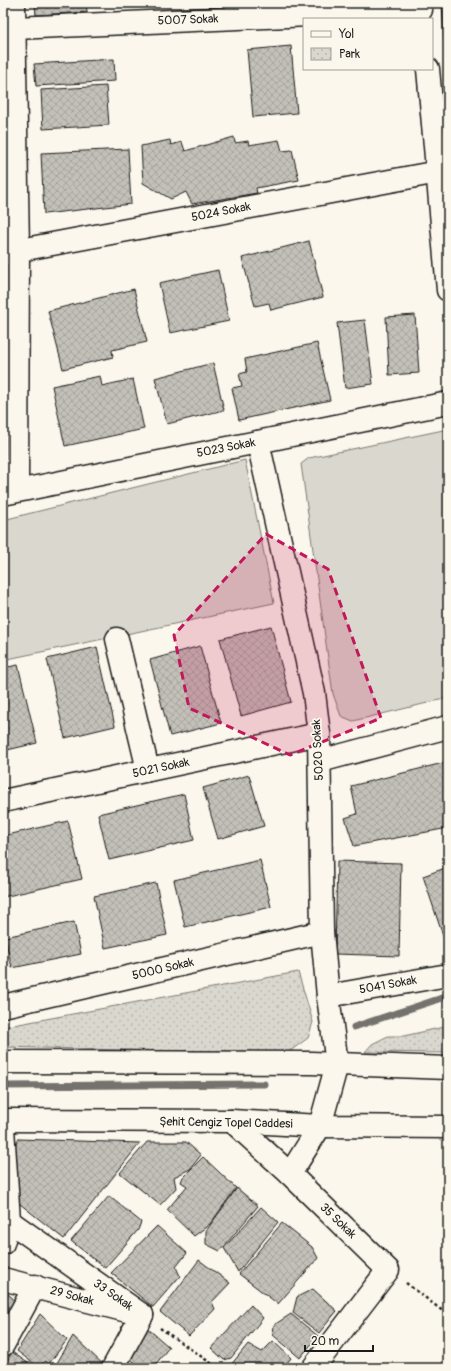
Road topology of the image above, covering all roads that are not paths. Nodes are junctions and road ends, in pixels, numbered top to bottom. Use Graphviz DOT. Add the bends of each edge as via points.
graph roads {
  1 [pos="14,3"];
  2 [pos="422,11"];
  3 [pos="9,29"];
  4 [pos="428,70"];
  5 [pos="441,128"];
  6 [pos="438,172"];
  7 [pos="11,252"];
  8 [pos="448,290"];
  9 [pos="448,403"];
  10 [pos="258,442"];
  11 [pos="10,492"];
  12 [pos="117,639"];
  13 [pos="448,727"];
  14 [pos="319,734"];
  15 [pos="320,761"];
  16 [pos="148,770"];
  17 [pos="3,801"];
  18 [pos="322,932"];
  19 [pos="448,975"];
  20 [pos="328,996"];
  21 [pos="3,1006"];
  22 [pos="3,1062"];
  23 [pos="337,1064"];
  24 [pos="448,1068"];
  25 [pos="3,1120"];
  26 [pos="232,1121"];
  27 [pos="320,1126"];
  28 [pos="448,1127"];
  29 [pos="3,1128"];
  30 [pos="290,1174"];
  31 [pos="9,1221"];
  32 [pos="3,1244"];
  33 [pos="3,1279"];
  34 [pos="36,1286"];
  35 [pos="142,1315"];
  36 [pos="3,1345"];
  37 [pos="113,1368"];
  38 [pos="313,1368"];
  1 -- 3 [label="street"];
  2 -- 3 [label="street, 5007 Sokak"];
  3 -- 7 [label="street"];
  4 -- 5 [label="street"];
  5 -- 6 [label="street"];
  6 -- 7 [label="street, 5024 Sokak"];
  6 -- 8 [label="street"];
  7 -- 11 [label="street"];
  9 -- 10 [label="street, 5023 Sokak"];
  10 -- 11 [label="street, 5023 Sokak"];
  10 -- 14 [label="street, 5020 Sokak" via="314,693"];
  12 -- 16 [label="street"];
  13 -- 15 [label="street"];
  14 -- 15 [label="street, 5020 Sokak"];
  14 -- 16 [label="street, 5021 Sokak"];
  15 -- 18 [label="street, 5020 Sokak"];
  16 -- 17 [label="street, 5021 Sokak"];
  18 -- 20 [label="street, 5020 Sokak"];
  18 -- 21 [label="street, 5000 Sokak"];
  19 -- 20 [label="street, 5041 Sokak"];
  20 -- 23 [label="street, 5020 Sokak"];
  22 -- 23 [label="street"];
  23 -- 24 [label="street"];
  23 -- 27 [label="street"];
  25 -- 26 [label="street, Şehit Cengiz Topel Caddesi"];
  26 -- 27 [label="street, Şehit Cengiz Topel Caddesi"];
  26 -- 30 [label="street, 35 Sokak"];
  27 -- 28 [label="street, Şehit Cengiz Topel Caddesi"];
  27 -- 30 [label="street"];
  29 -- 31 [label="street"];
  30 -- 38 [label="street, 35 Sokak" via="388,1270"];
  31 -- 32 [label="street"];
  31 -- 35 [label="street, 33 Sokak"];
  33 -- 34 [label="street, 29 Sokak"];
  34 -- 35 [label="street, 29 Sokak"];
  34 -- 36 [label="street"];
  35 -- 37 [label="street"];
}
